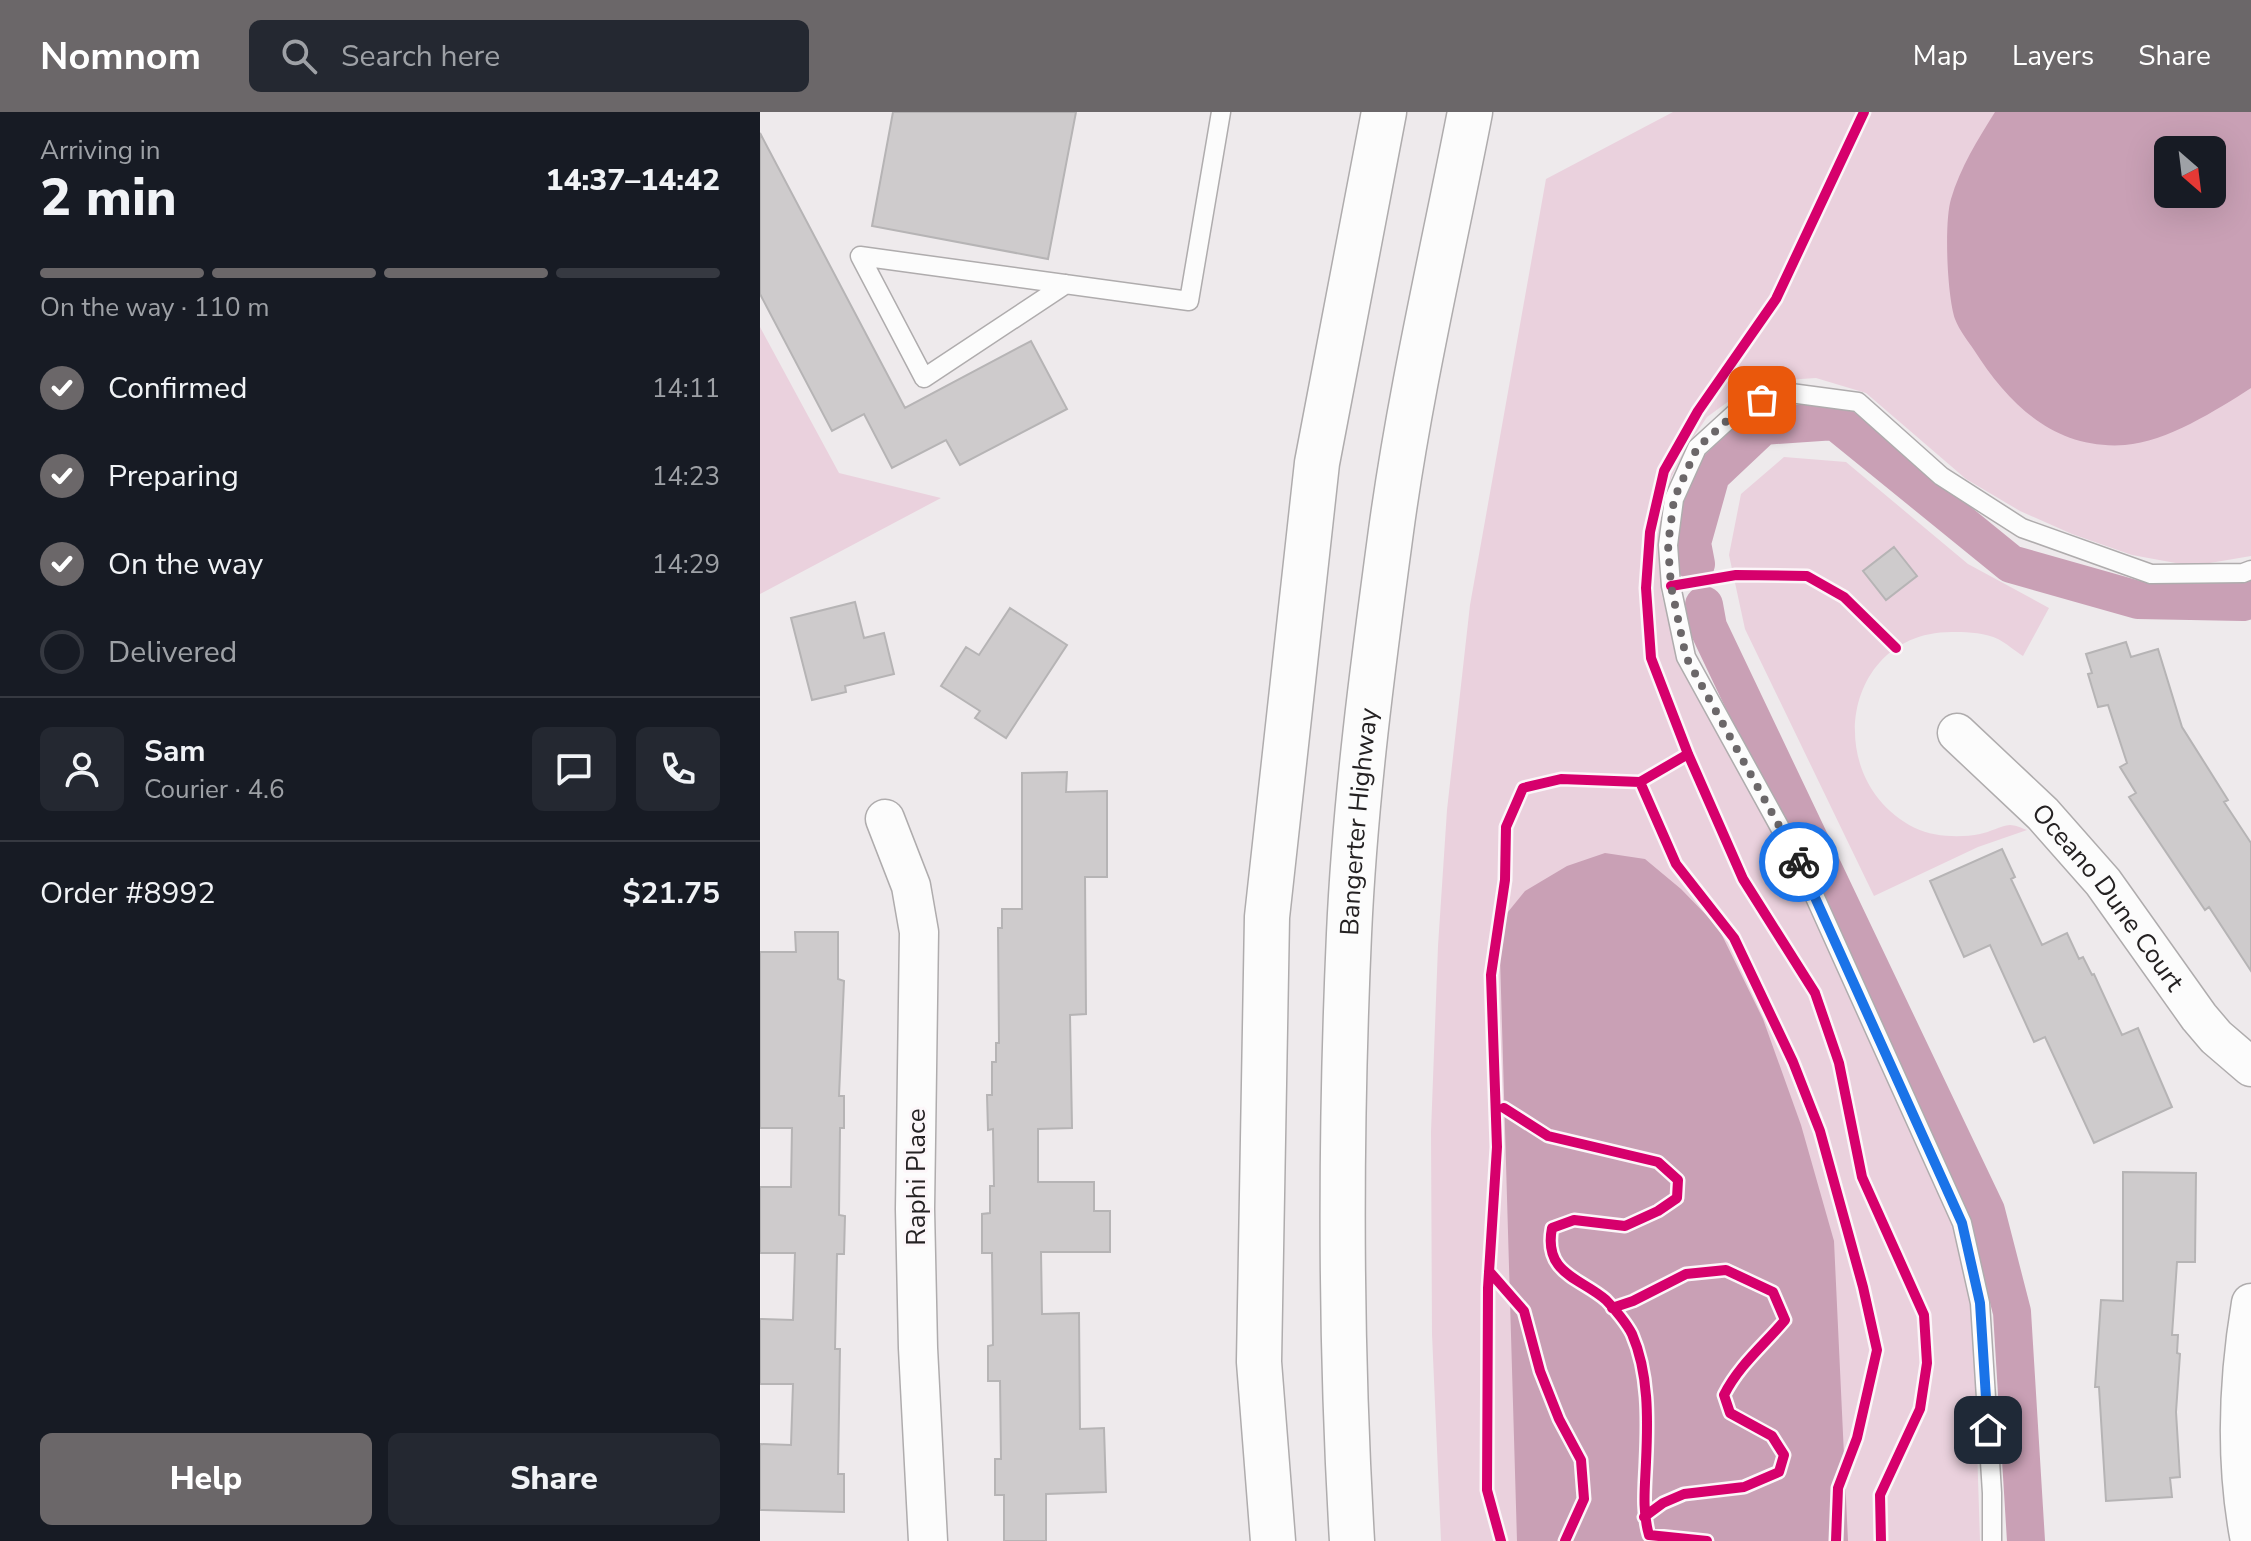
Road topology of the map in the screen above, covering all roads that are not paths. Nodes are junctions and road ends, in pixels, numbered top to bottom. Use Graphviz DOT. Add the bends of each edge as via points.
graph roads {
  1 [pos="1221,112"];
  2 [pos="1384,112"];
  3 [pos="1470,112"];
  4 [pos="1066,284"];
  5 [pos="2251,570"];
  6 [pos="1957,733"];
  7 [pos="885,819"];
  8 [pos="2251,1067"];
  9 [pos="2251,1303"];
  10 [pos="928,1541"];
  11 [pos="1273,1541"];
  12 [pos="1352,1541"];
  13 [pos="1992,1541"];
  14 [pos="2250,1541"];
  1 -- 4 [label="lane" via="1189,301"];
  2 -- 11 [label="highway" via="1317,463 1267,917 1259,1362"];
  3 -- 12 [label="highway, Bangerter Highway" via="1391,528 1361,785 1349,931 1341,1242"];
  4 -- 4 [label="lane" via="919,264 860,256 924,378"];
  5 -- 13 [label="lane" via="2151,574 2022,528 1941,476 1858,402 1783,392 1742,407 1697,448 1674,499 1668,545 1671,586 1686,657 1800,864 1962,1223 1980,1303"];
  6 -- 8 [label="street, Oceano Dune Court" via="2043,814 2119,902 2199,1017"];
  7 -- 10 [label="street, Raphi Place" via="911,886 919,932 915,1209"];
  9 -- 14 [label="street" via="2239,1435"];
}
